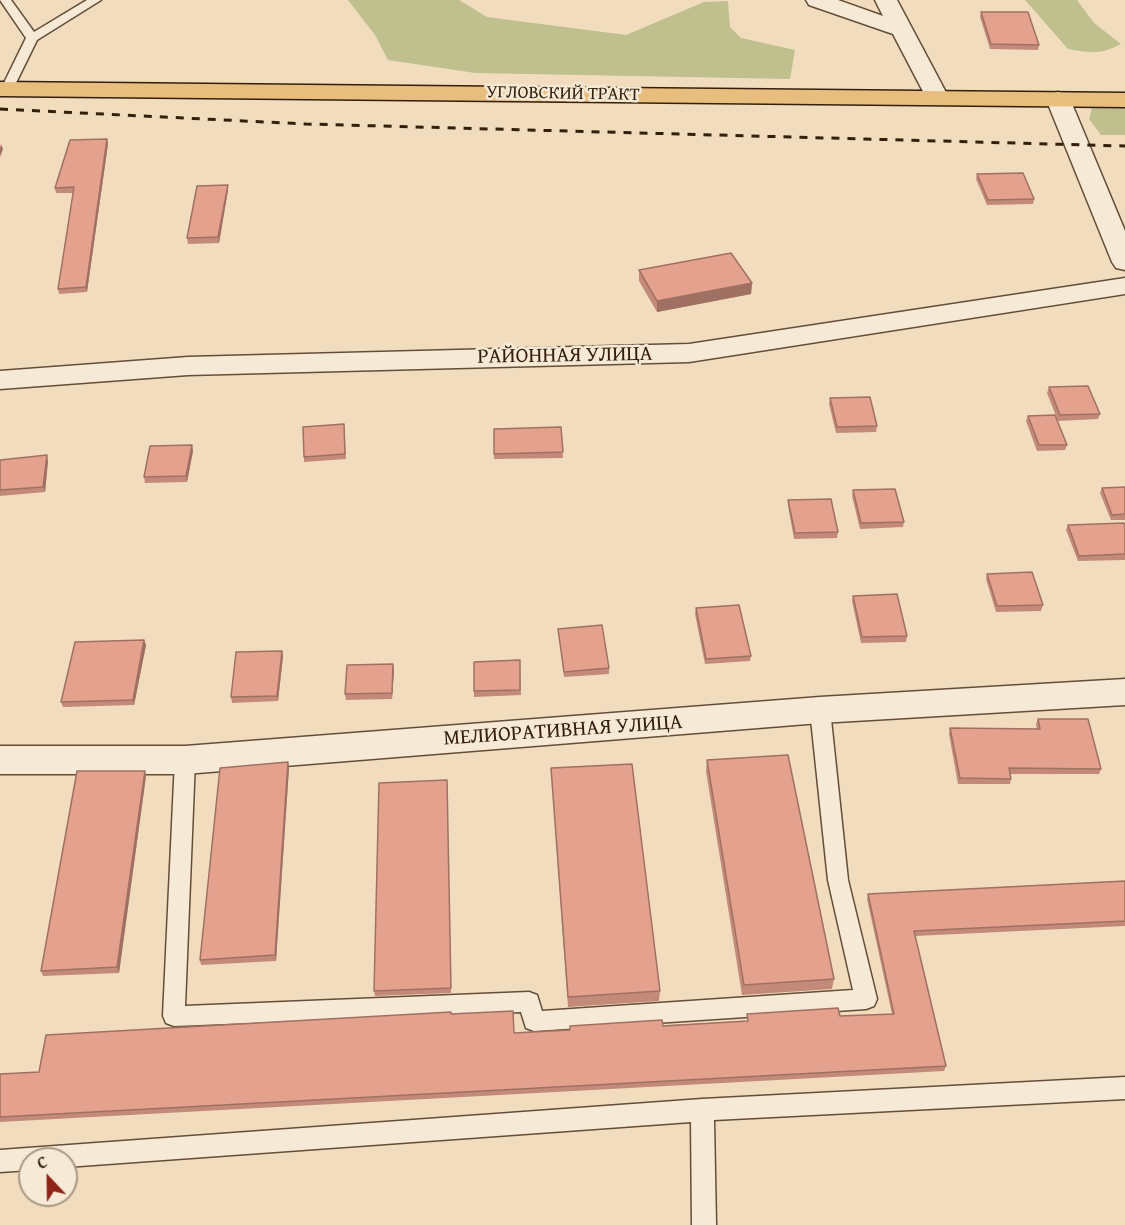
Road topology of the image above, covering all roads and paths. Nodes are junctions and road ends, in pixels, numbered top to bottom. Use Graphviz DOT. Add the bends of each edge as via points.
graph roads {
  1 [pos="5,0"];
  2 [pos="95,0"];
  3 [pos="817,0"];
  4 [pos="886,0"];
  5 [pos="900,28"];
  6 [pos="32,38"];
  7 [pos="3,89"];
  8 [pos="937,98"];
  9 [pos="1058,99"];
  10 [pos="1125,100"];
  11 [pos="1125,262"];
  12 [pos="1125,286"];
  13 [pos="0,380"];
  14 [pos="1125,692"];
  15 [pos="820,710"];
  16 [pos="0,760"];
  17 [pos="185,760"];
  18 [pos="1125,1088"];
  19 [pos="702,1110"];
  20 [pos="0,1161"];
  21 [pos="704,1225"];
  1 -- 6 [label="lane"];
  2 -- 6 [label="lane"];
  3 -- 5 [label="street"];
  4 -- 5 [label="street"];
  5 -- 8 [label="street"];
  6 -- 7 [label="lane"];
  7 -- 8 [label="highway, УГЛОВСКИЙ ТРАКТ"];
  8 -- 9 [label="highway, УГЛОВСКИЙ ТРАКТ"];
  9 -- 10 [label="highway, УГЛОВСКИЙ ТРАКТ"];
  9 -- 11 [label="street"];
  12 -- 13 [label="street, РАЙОННАЯ УЛИЦА" via="689,353 188,366"];
  14 -- 15 [label="street, МЕЛИОРАТИВНАЯ УЛИЦА"];
  15 -- 17 [label="street, МЕЛИОРАТИВНАЯ УЛИЦА"];
  15 -- 17 [label="lane" via="838,880 866,999 534,1021 529,1002 174,1016"];
  16 -- 17 [label="street, МЕЛИОРАТИВНАЯ УЛИЦА"];
  18 -- 19 [label="lane"];
  19 -- 20 [label="lane"];
  19 -- 21 [label="lane"];
}
